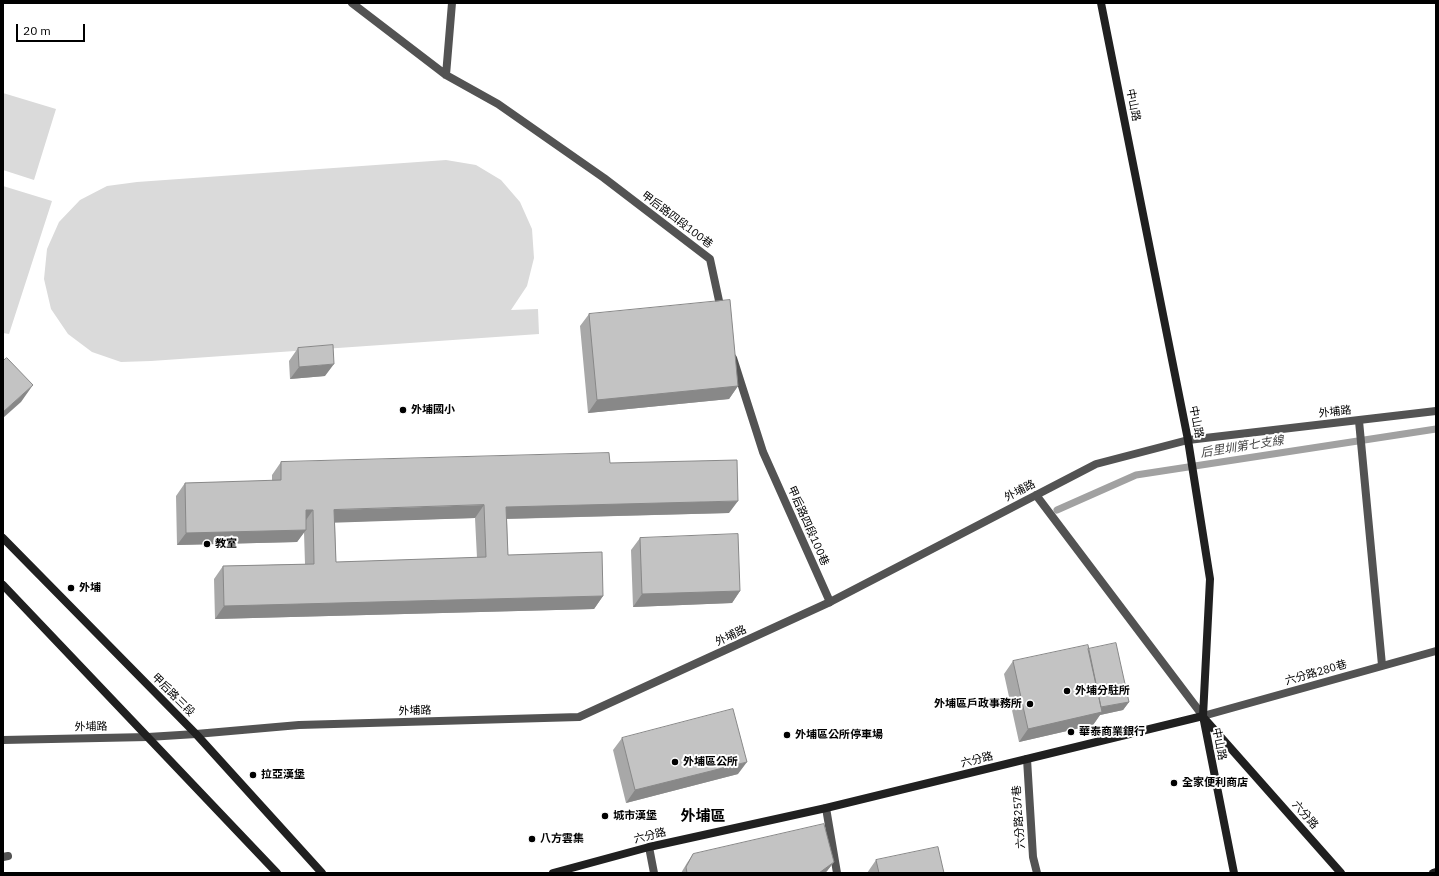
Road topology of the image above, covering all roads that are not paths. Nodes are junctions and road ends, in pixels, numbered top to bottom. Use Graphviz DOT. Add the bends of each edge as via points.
graph roads {
  1 [pos="352,3"];
  2 [pos="452,3"];
  3 [pos="1101,3"];
  4 [pos="446,75"];
  5 [pos="723,319"];
  6 [pos="730,349"];
  7 [pos="1436,411"];
  8 [pos="1358,421"];
  9 [pos="1188,440"];
  10 [pos="1036,496"];
  11 [pos="3,538"];
  12 [pos="3,585"];
  13 [pos="830,602"];
  14 [pos="1436,651"];
  15 [pos="1382,665"];
  16 [pos="1203,716"];
  17 [pos="196,734"];
  18 [pos="148,737"];
  19 [pos="3,740"];
  20 [pos="1027,759"];
  21 [pos="826,808"];
  22 [pos="649,847"];
  23 [pos="277,873"];
  24 [pos="322,873"];
  25 [pos="552,873"];
  26 [pos="654,873"];
  27 [pos="837,873"];
  28 [pos="1037,873"];
  29 [pos="1234,873"];
  30 [pos="1342,873"];
  1 -- 4 [label="street, 甲后路四段100巷"];
  2 -- 4 [label="street"];
  3 -- 9 [label="street, 中山路"];
  4 -- 5 [label="street, 甲后路四段100巷" via="517,117 604,178 710,259"];
  6 -- 13 [label="street, 甲后路四段100巷" via="763,452"];
  7 -- 8 [label="street, 外埔路"];
  8 -- 9 [label="street, 外埔路"];
  8 -- 15 [label="street"];
  9 -- 10 [label="street, 外埔路" via="1096,464"];
  9 -- 16 [label="street, 中山路" via="1210,578"];
  10 -- 13 [label="street, 外埔路"];
  10 -- 16 [label="street"];
  11 -- 17 [label="street, 甲后路三段"];
  12 -- 18 [label="street"];
  13 -- 17 [label="street, 外埔路" via="579,718 299,725"];
  14 -- 15 [label="street, 六分路280巷"];
  15 -- 16 [label="street, 六分路280巷"];
  16 -- 20 [label="street, 六分路"];
  16 -- 29 [label="street, 中山路"];
  16 -- 30 [label="street, 六分路"];
  17 -- 18 [label="street, 外埔路"];
  17 -- 24 [label="street, 甲后路三段"];
  18 -- 19 [label="street, 外埔路"];
  18 -- 23 [label="street"];
  20 -- 21 [label="street, 六分路"];
  20 -- 28 [label="street, 六分路257巷" via="1033,857"];
  21 -- 22 [label="street, 六分路"];
  21 -- 27 [label="street"];
  22 -- 25 [label="street, 六分路"];
  22 -- 26 [label="street"];
}
